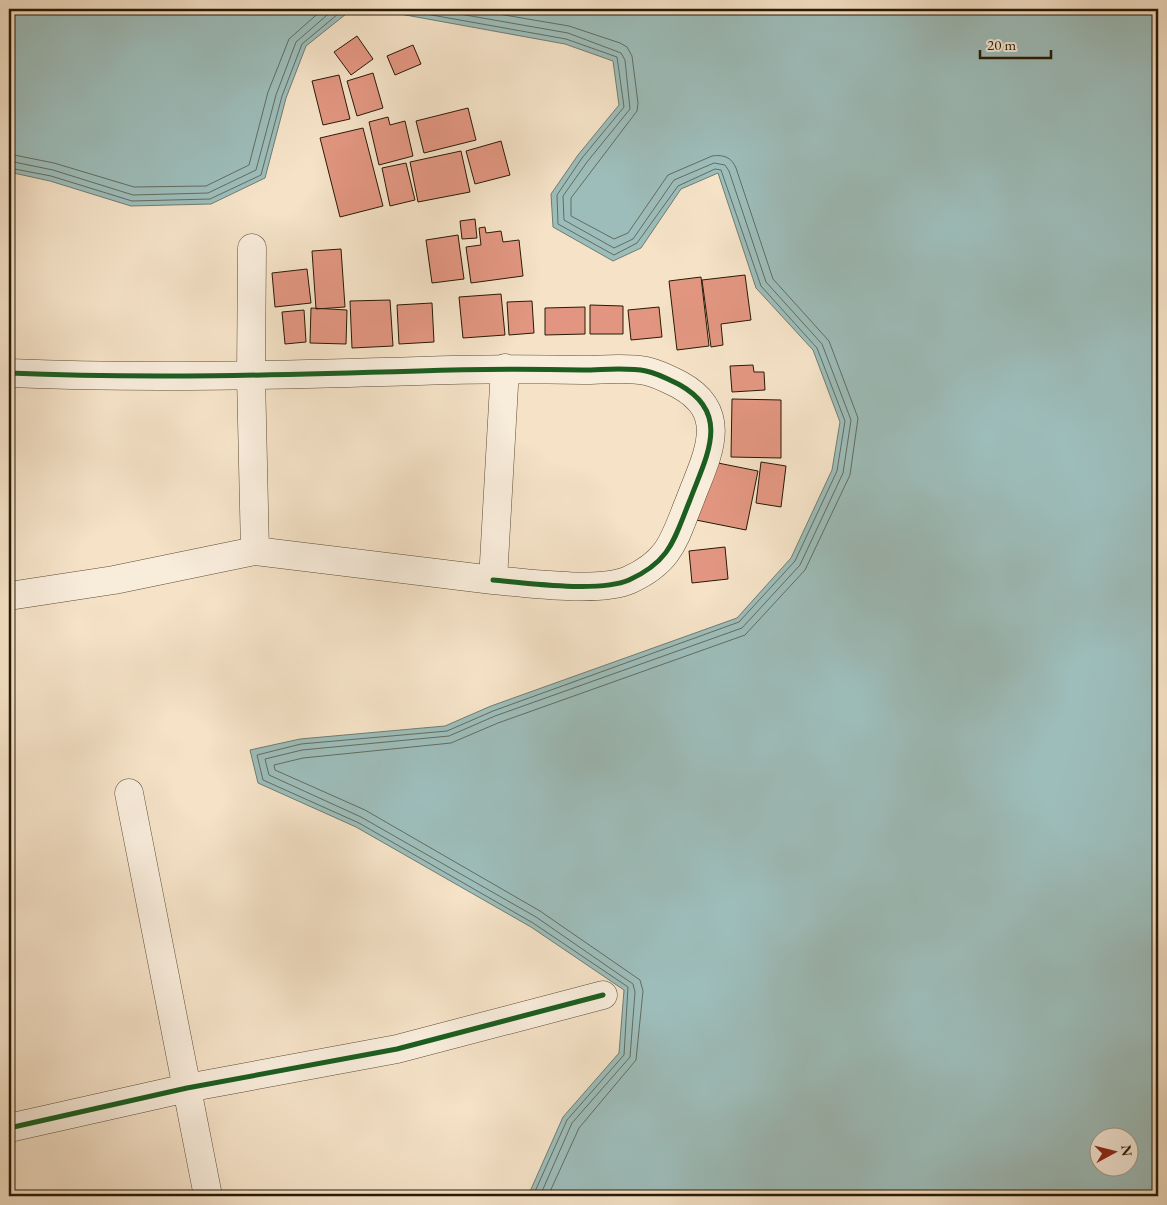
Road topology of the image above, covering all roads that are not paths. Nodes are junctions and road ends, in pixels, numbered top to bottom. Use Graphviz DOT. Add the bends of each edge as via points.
graph roads {
  1 [pos="252,248"];
  2 [pos="505,368"];
  3 [pos="9,373"];
  4 [pos="251,376"];
  5 [pos="256,551"];
  6 [pos="493,580"];
  7 [pos="9,596"];
  8 [pos="129,793"];
  9 [pos="603,994"];
  10 [pos="187,1088"];
  11 [pos="9,1128"];
  12 [pos="208,1196"];
  1 -- 4 [label="street"];
  2 -- 4 [label="street"];
  2 -- 6 [label="street"];
  2 -- 6 [label="street" via="646,370 689,390 704,406 711,423 711,444 672,546 649,569 626,581 605,585"];
  3 -- 4 [label="street"];
  4 -- 5 [label="street"];
  5 -- 6 [label="street"];
  5 -- 7 [label="street" via="123,578"];
  8 -- 10 [label="street"];
  9 -- 10 [label="street" via="397,1048"];
  10 -- 11 [label="street"];
  10 -- 12 [label="street"];
}
